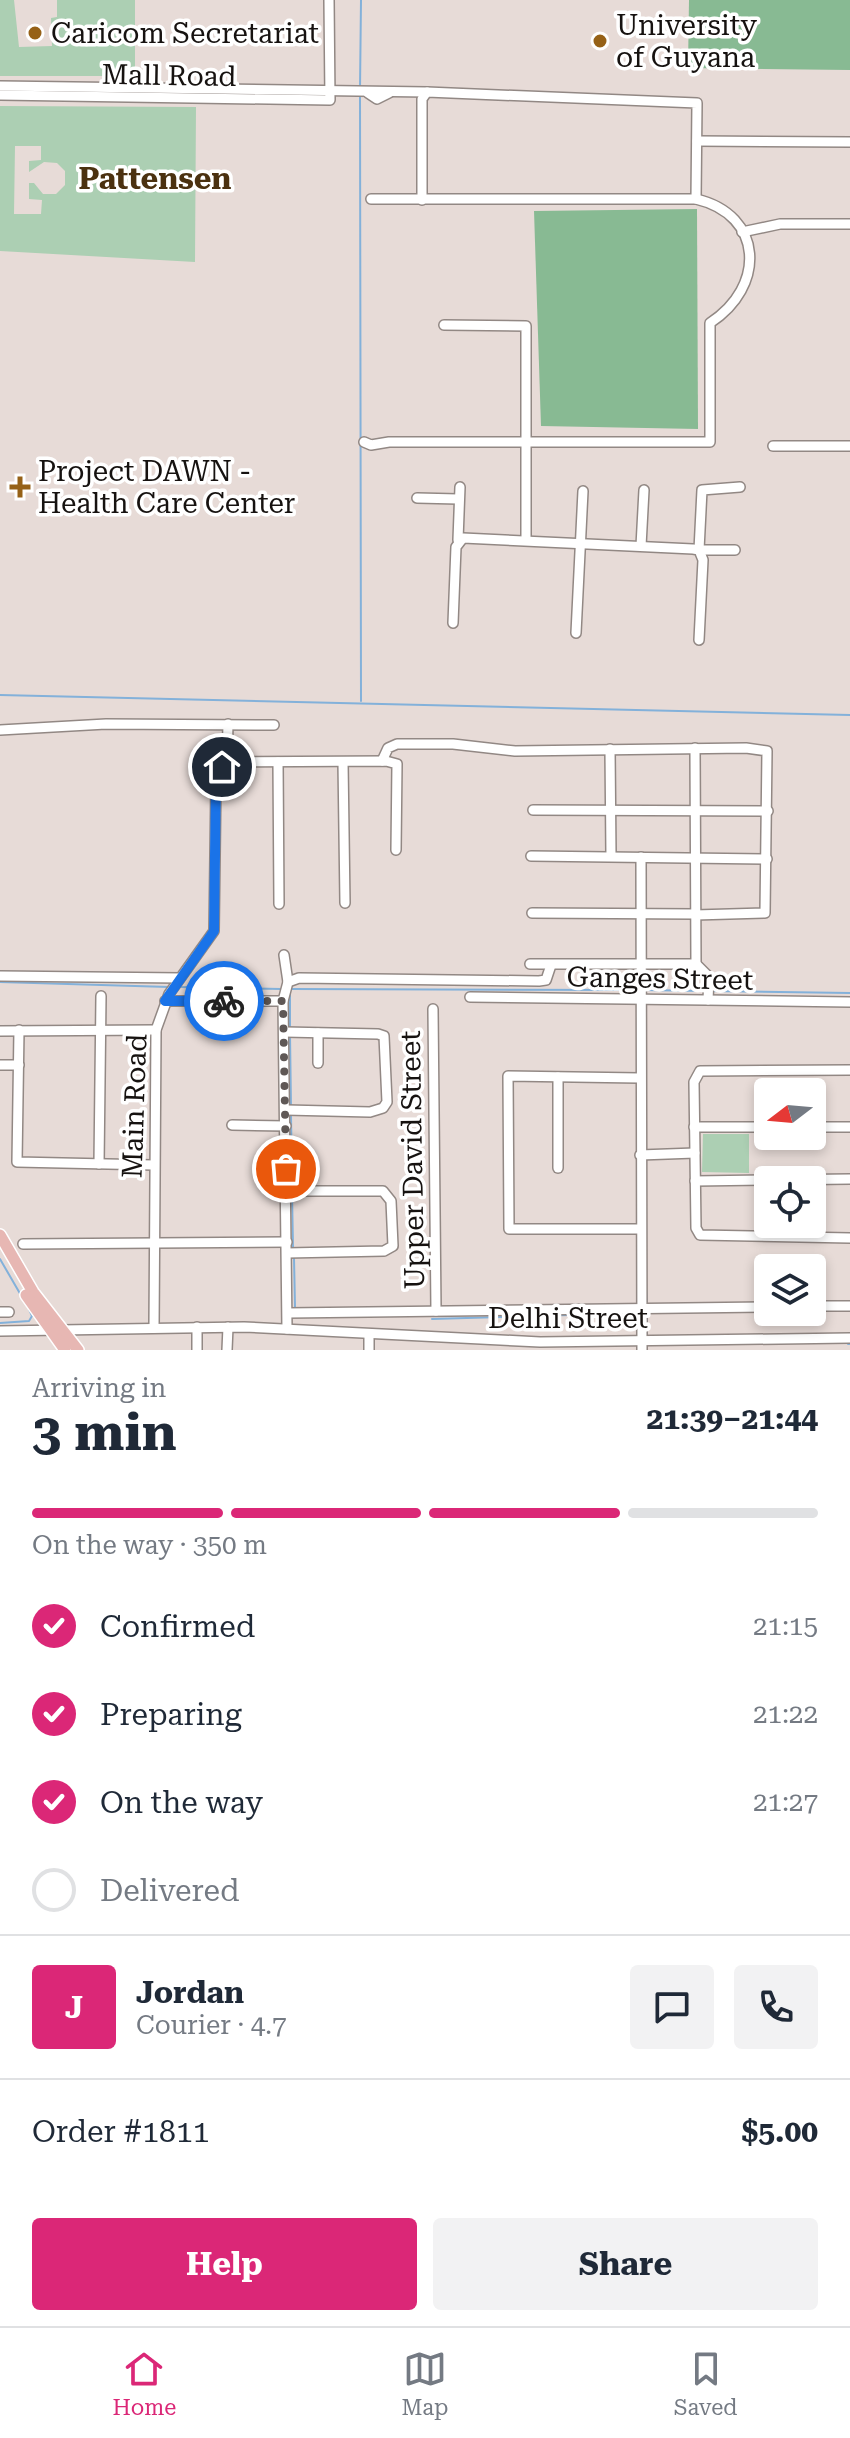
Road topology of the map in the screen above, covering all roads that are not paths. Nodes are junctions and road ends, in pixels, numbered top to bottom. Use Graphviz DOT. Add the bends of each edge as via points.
graph roads {
  1 [pos="329,0"];
  2 [pos="0,86"];
  3 [pos="427,92"];
  4 [pos="0,95"];
  5 [pos="330,96"];
  6 [pos="697,141"];
  7 [pos="850,142"];
  8 [pos="371,199"];
  9 [pos="696,199"];
  10 [pos="422,200"];
  11 [pos="850,224"];
  12 [pos="742,232"];
  13 [pos="444,325"];
  14 [pos="365,442"];
  15 [pos="525,443"];
  16 [pos="773,446"];
  17 [pos="850,446"];
  18 [pos="460,487"];
  19 [pos="740,487"];
  20 [pos="644,490"];
  21 [pos="583,491"];
  22 [pos="417,498"];
  23 [pos="458,499"];
  24 [pos="526,539"];
  25 [pos="458,540"];
  26 [pos="581,542"];
  27 [pos="641,546"];
  28 [pos="699,550"];
  29 [pos="735,550"];
  30 [pos="453,623"];
  31 [pos="576,633"];
  32 [pos="699,640"];
  33 [pos="228,724"];
  34 [pos="274,725"];
  35 [pos="0,730"];
  36 [pos="695,748"];
  37 [pos="610,749"];
  38 [pos="382,761"];
  39 [pos="227,762"];
  40 [pos="278,762"];
  41 [pos="343,762"];
  42 [pos="533,810"];
  43 [pos="611,811"];
  44 [pos="695,811"];
  45 [pos="768,811"];
  46 [pos="396,850"];
  47 [pos="531,856"];
  48 [pos="611,856"];
  49 [pos="641,857"];
  50 [pos="696,858"];
  51 [pos="767,859"];
  52 [pos="345,903"];
  53 [pos="279,904"];
  54 [pos="532,913"];
  55 [pos="640,913"];
  56 [pos="695,915"];
  57 [pos="284,955"];
  58 [pos="530,964"];
  59 [pos="640,964"];
  60 [pos="696,964"];
  61 [pos="551,965"];
  62 [pos="0,976"];
  63 [pos="180,978"];
  64 [pos="286,991"];
  65 [pos="639,992"];
  66 [pos="708,994"];
  67 [pos="101,996"];
  68 [pos="167,997"];
  69 [pos="470,997"];
  70 [pos="850,1002"];
  71 [pos="433,1009"];
  72 [pos="19,1030"];
  73 [pos="156,1030"];
  74 [pos="0,1031"];
  75 [pos="101,1031"];
  76 [pos="290,1033"];
  77 [pos="318,1033"];
  78 [pos="318,1063"];
  79 [pos="0,1065"];
  80 [pos="19,1065"];
  81 [pos="850,1070"];
  82 [pos="558,1077"];
  83 [pos="639,1078"];
  84 [pos="289,1111"];
  85 [pos="232,1125"];
  86 [pos="286,1126"];
  87 [pos="694,1127"];
  88 [pos="754,1127"];
  89 [pos="826,1127"];
  90 [pos="850,1127"];
  91 [pos="695,1153"];
  92 [pos="644,1155"];
  93 [pos="99,1164"];
  94 [pos="153,1165"];
  95 [pos="558,1168"];
  96 [pos="826,1179"];
  97 [pos="850,1179"];
  98 [pos="754,1180"];
  99 [pos="695,1181"];
  100 [pos="291,1191"];
  101 [pos="640,1229"];
  102 [pos="0,1235"];
  103 [pos="850,1238"];
  104 [pos="154,1243"];
  105 [pos="23,1244"];
  106 [pos="0,1247"];
  107 [pos="287,1248"];
  108 [pos="826,1306"];
  109 [pos="850,1306"];
  110 [pos="754,1307"];
  111 [pos="643,1310"];
  112 [pos="436,1311"];
  113 [pos="293,1314"];
  114 [pos="197,1327"];
  115 [pos="228,1327"];
  116 [pos="154,1328"];
  117 [pos="287,1329"];
  118 [pos="0,1331"];
  119 [pos="56,1332"];
  120 [pos="369,1334"];
  121 [pos="850,1338"];
  122 [pos="446,1339"];
  123 [pos="642,1345"];
  124 [pos="65,1350"];
  125 [pos="78,1350"];
  126 [pos="197,1350"];
  127 [pos="227,1350"];
  128 [pos="369,1350"];
  129 [pos="446,1350"];
  1 -- 5 [label="street"];
  2 -- 5 [label="street, Mall Road"];
  3 -- 5 [label="street" via="376,89"];
  3 -- 6 [label="street" via="697,103"];
  3 -- 10 [label="street" via="422,99"];
  4 -- 5 [label="street, Mall Road"];
  6 -- 7 [label="street"];
  6 -- 9 [label="street"];
  8 -- 10 [label="street"];
  9 -- 10 [label="street"];
  9 -- 12 [label="street" via="713,203"];
  11 -- 12 [label="street" via="780,224"];
  12 -- 15 [label="street" via="750,257 749,277 729,311 710,323 710,442"];
  13 -- 15 [label="street" via="526,326"];
  14 -- 15 [label="street" via="372,438"];
  15 -- 24 [label="street"];
  16 -- 17 [label="street"];
  18 -- 23 [label="street"];
  19 -- 28 [label="street" via="702,490"];
  20 -- 27 [label="street"];
  21 -- 26 [label="street"];
  22 -- 23 [label="street"];
  23 -- 25 [label="street"];
  24 -- 25 [label="street"];
  24 -- 26 [label="street"];
  25 -- 30 [label="street"];
  26 -- 27 [label="street"];
  26 -- 31 [label="street"];
  27 -- 28 [label="street"];
  28 -- 29 [label="street"];
  28 -- 32 [label="street"];
  33 -- 34 [label="street"];
  33 -- 35 [label="street"];
  33 -- 39 [label="street, Main Road"];
  36 -- 37 [label="street"];
  36 -- 44 [label="street"];
  36 -- 45 [label="street" via="767,751"];
  37 -- 38 [label="street" via="515,751 397,744 388,748"];
  37 -- 43 [label="street"];
  38 -- 41 [label="street"];
  38 -- 46 [label="street" via="397,764"];
  39 -- 40 [label="street"];
  39 -- 63 [label="street, Main Road" via="216,780 215,925"];
  40 -- 41 [label="street"];
  40 -- 53 [label="street"];
  41 -- 52 [label="street"];
  42 -- 43 [label="street"];
  43 -- 44 [label="street"];
  43 -- 48 [label="street"];
  44 -- 45 [label="street"];
  44 -- 50 [label="street"];
  45 -- 51 [label="street"];
  47 -- 48 [label="street"];
  48 -- 49 [label="street"];
  49 -- 50 [label="street"];
  49 -- 55 [label="street"];
  50 -- 51 [label="street"];
  50 -- 56 [label="street"];
  51 -- 56 [label="street" via="765,913"];
  54 -- 55 [label="street"];
  55 -- 56 [label="street"];
  55 -- 59 [label="street"];
  56 -- 60 [label="street"];
  57 -- 64 [label="street"];
  58 -- 61 [label="street"];
  59 -- 60 [label="street"];
  59 -- 61 [label="street"];
  59 -- 65 [label="street"];
  60 -- 66 [label="street" via="709,977"];
  61 -- 64 [label="street" via="546,980 539,981 299,978"];
  62 -- 63 [label="street"];
  63 -- 68 [label="street, Main Road"];
  64 -- 68 [label="street"];
  64 -- 76 [label="street"];
  65 -- 66 [label="street, Ganges Street"];
  65 -- 69 [label="street, Ganges Street"];
  65 -- 83 [label="street"];
  66 -- 70 [label="street, Ganges Street"];
  67 -- 75 [label="street"];
  68 -- 73 [label="street, Main Road"];
  71 -- 112 [label="street, Upper David Street"];
  72 -- 74 [label="street"];
  72 -- 75 [label="street"];
  72 -- 80 [label="street"];
  73 -- 75 [label="street"];
  73 -- 94 [label="street, Main Road"];
  75 -- 93 [label="street"];
  76 -- 77 [label="street"];
  76 -- 84 [label="street"];
  77 -- 78 [label="street"];
  77 -- 84 [label="street" via="384,1036 386,1104 370,1112"];
  79 -- 80 [label="street"];
  80 -- 93 [label="street" via="17,1162"];
  81 -- 87 [label="street" via="696,1073"];
  82 -- 83 [label="street"];
  82 -- 95 [label="street"];
  82 -- 101 [label="street" via="508,1076 509,1229"];
  83 -- 92 [label="street"];
  84 -- 86 [label="street"];
  85 -- 86 [label="street"];
  86 -- 100 [label="street"];
  87 -- 88 [label="street"];
  87 -- 91 [label="street"];
  89 -- 90 [label="street"];
  91 -- 92 [label="street"];
  91 -- 99 [label="street"];
  92 -- 101 [label="street"];
  93 -- 94 [label="street"];
  94 -- 104 [label="street, Main Road"];
  96 -- 97 [label="street"];
  98 -- 99 [label="street"];
  99 -- 103 [label="street" via="700,1235"];
  100 -- 107 [label="street"];
  100 -- 107 [label="street" via="383,1191 391,1201 393,1246 384,1251 299,1253"];
  101 -- 111 [label="street"];
  102 -- 119 [label="main road"];
  104 -- 105 [label="street"];
  104 -- 107 [label="street"];
  104 -- 116 [label="street, Main Road"];
  106 -- 119 [label="main road"];
  107 -- 113 [label="street"];
  108 -- 109 [label="street"];
  110 -- 111 [label="street, Delhi Street"];
  111 -- 112 [label="street, Delhi Street"];
  111 -- 123 [label="street"];
  112 -- 113 [label="street, Delhi Street"];
  113 -- 117 [label="street"];
  114 -- 115 [label="street, Delhi Street"];
  114 -- 116 [label="street, Delhi Street"];
  114 -- 126 [label="street"];
  115 -- 117 [label="street, Delhi Street"];
  115 -- 127 [label="street"];
  116 -- 119 [label="street, Delhi Street"];
  117 -- 120 [label="street, Delhi Street"];
  118 -- 119 [label="street, Delhi Street"];
  119 -- 124 [label="main road"];
  119 -- 125 [label="main road"];
  120 -- 122 [label="street, Delhi Street"];
  120 -- 128 [label="street"];
  121 -- 123 [label="street, Delhi Street"];
  122 -- 123 [label="street, Delhi Street"];
  122 -- 129 [label="street"];
}
